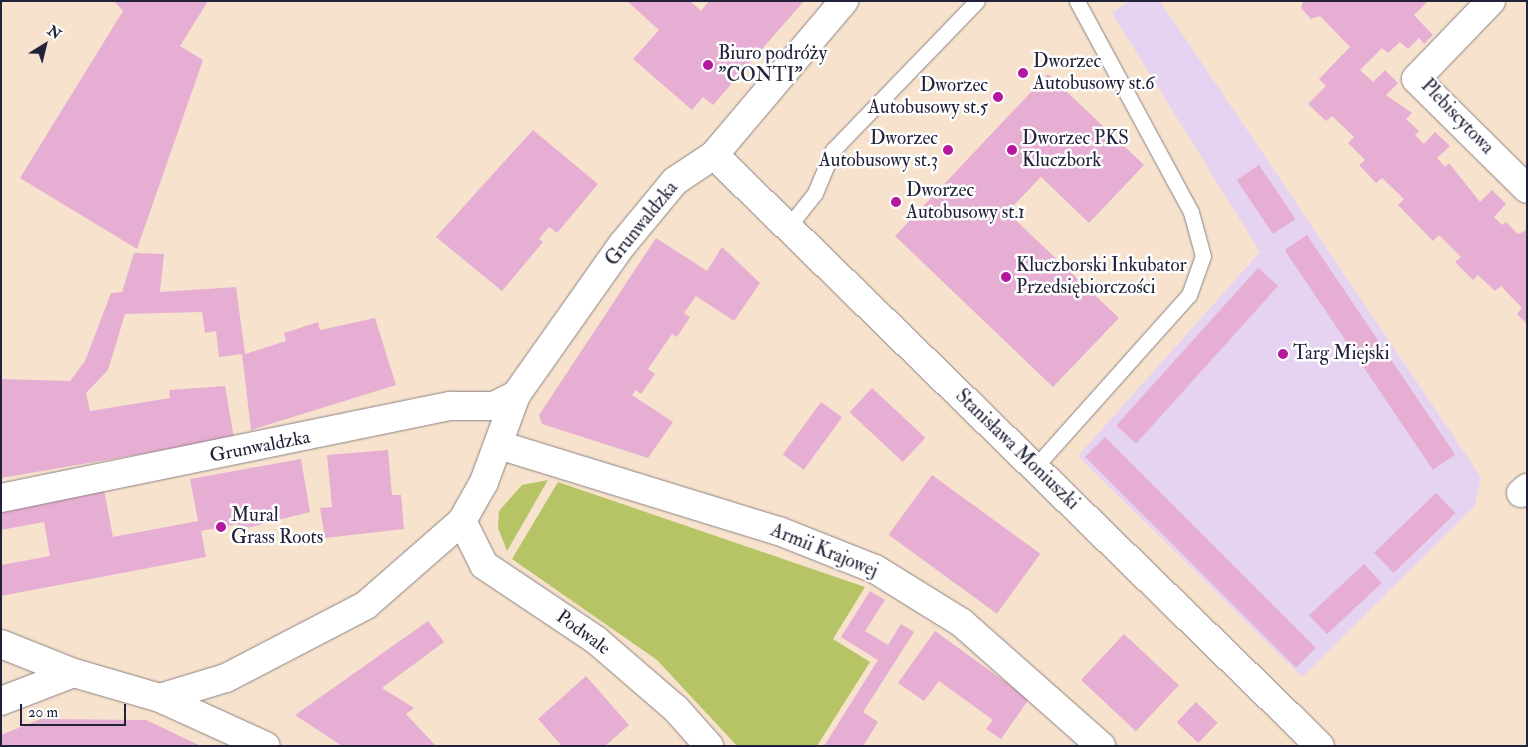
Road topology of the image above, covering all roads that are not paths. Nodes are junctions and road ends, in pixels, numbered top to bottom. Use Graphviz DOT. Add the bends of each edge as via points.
graph roads {
  1 [pos="844,1"];
  2 [pos="977,1"];
  3 [pos="1077,1"];
  4 [pos="1491,1"];
  5 [pos="714,155"];
  6 [pos="1527,189"];
  7 [pos="788,227"];
  8 [pos="516,395"];
  9 [pos="499,445"];
  10 [pos="1035,467"];
  11 [pos="1,498"];
  12 [pos="462,521"];
  13 [pos="1,644"];
  14 [pos="74,673"];
  15 [pos="160,698"];
  16 [pos="1,701"];
  17 [pos="266,746"];
  18 [pos="709,746"];
  19 [pos="1102,746"];
  20 [pos="1320,746"];
  1 -- 5 [label="street, Grunwaldzka"];
  2 -- 7 [label="lane" via="833,150 815,193"];
  3 -- 10 [label="lane" via="1191,212 1203,256 1190,295"];
  4 -- 6 [label="street, Plebiscytowa" via="1416,79"];
  5 -- 7 [label="street, Stanisława Moniuszki"];
  5 -- 8 [label="street, Grunwaldzka" via="675,181 622,245"];
  7 -- 10 [label="street, Stanisława Moniuszki"];
  8 -- 9 [label="street, Grunwaldzka"];
  8 -- 11 [label="street, Grunwaldzka" via="494,406 451,406"];
  9 -- 12 [label="street, Grunwaldzka"];
  9 -- 19 [label="street, Armii Krajowej" via="779,531 875,569 962,623"];
  10 -- 20 [label="street, Stanisława Moniuszki"];
  12 -- 15 [label="street, Grunwaldzka" via="366,605 226,678"];
  12 -- 18 [label="street, Podwale" via="484,565 596,640 676,709"];
  13 -- 14 [label="street"];
  14 -- 15 [label="street"];
  14 -- 16 [label="street"];
  15 -- 17 [label="street"];
}
